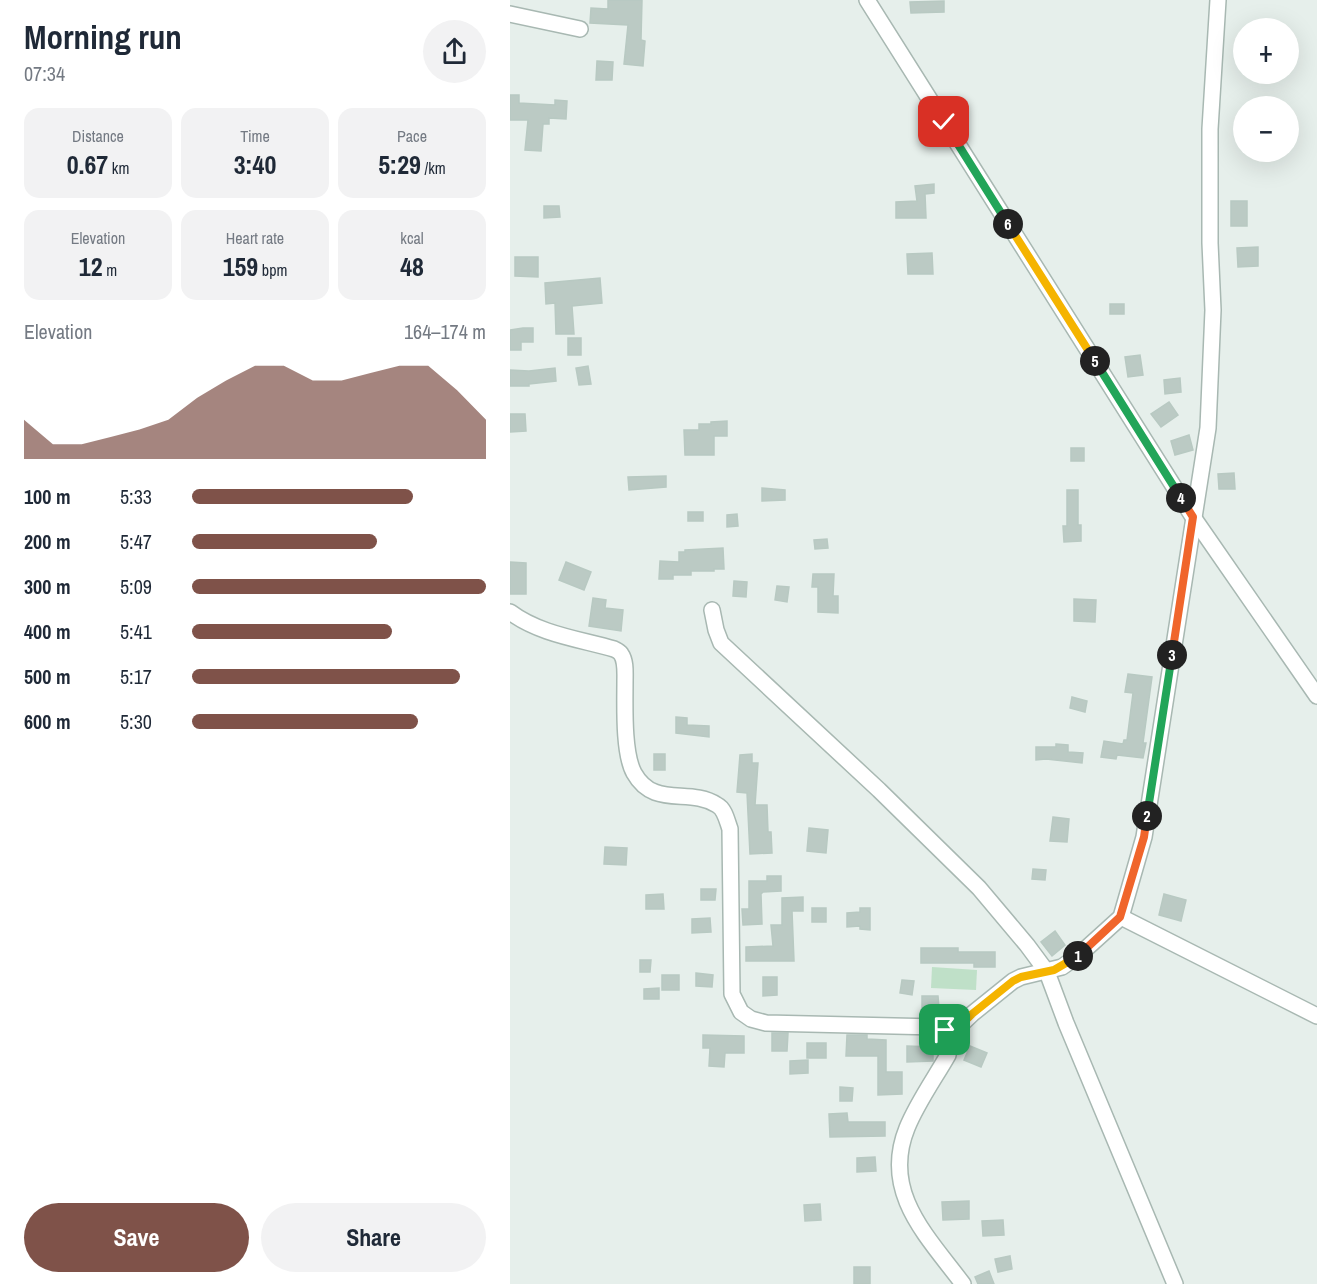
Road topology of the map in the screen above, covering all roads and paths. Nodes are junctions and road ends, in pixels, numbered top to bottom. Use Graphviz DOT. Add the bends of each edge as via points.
graph roads {
  1 [pos="867,0"];
  2 [pos="1218,0"];
  3 [pos="510,14"];
  4 [pos="580,29"];
  5 [pos="1193,517"];
  6 [pos="712,610"];
  7 [pos="510,612"];
  8 [pos="1317,696"];
  9 [pos="1120,917"];
  10 [pos="1047,972"];
  11 [pos="1317,1016"];
  12 [pos="949,1036"];
  13 [pos="963,1284"];
  14 [pos="1175,1284"];
  1 -- 5 [label="street"];
  2 -- 5 [label="street" via="1210,129 1212,310 1208,428"];
  3 -- 4 [label="street"];
  5 -- 8 [label="street"];
  5 -- 9 [label="street" via="1144,837"];
  6 -- 10 [label="street" via="721,643 979,888"];
  7 -- 12 [label="street" via="545,631 621,654 625,664 630,763 638,780 660,795 701,800 723,810 730,829 732,994 741,1012 782,1025 937,1027"];
  9 -- 10 [label="street" via="1079,955"];
  9 -- 11 [label="street"];
  10 -- 12 [label="street" via="1013,981"];
  10 -- 14 [label="street"];
  12 -- 13 [label="street" via="948,1055 907,1127 900,1172 902,1191 918,1224"];
}
